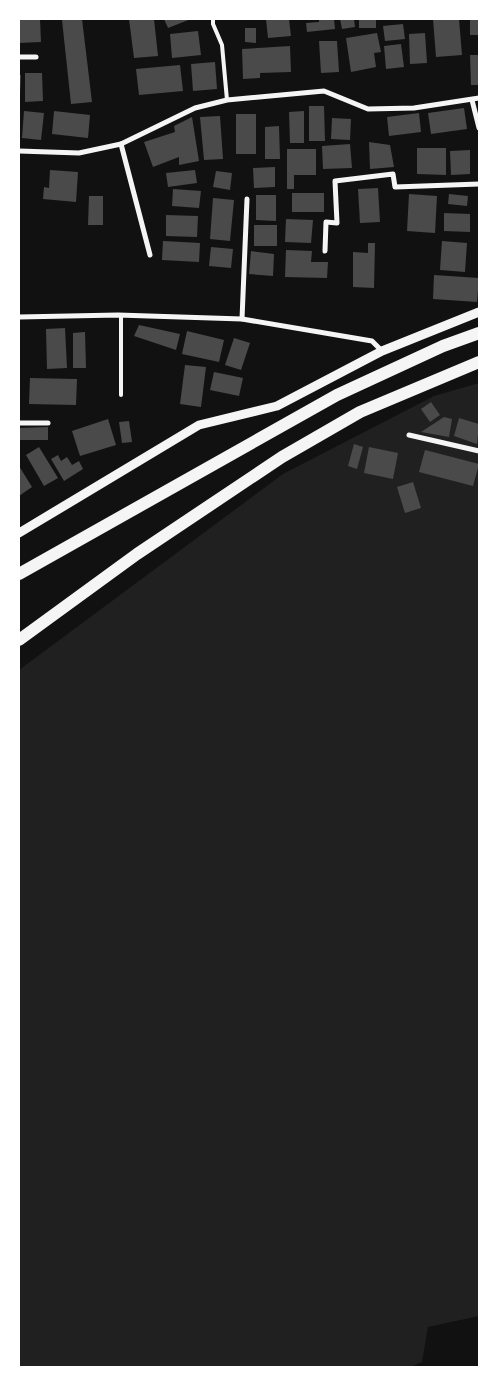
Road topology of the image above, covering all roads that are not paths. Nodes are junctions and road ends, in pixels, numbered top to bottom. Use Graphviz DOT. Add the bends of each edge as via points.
graph roads {
  1 [pos="213,19"];
  2 [pos="19,57"];
  3 [pos="36,57"];
  4 [pos="479,98"];
  5 [pos="226,100"];
  6 [pos="472,100"];
  7 [pos="479,128"];
  8 [pos="121,144"];
  9 [pos="19,151"];
  10 [pos="479,184"];
  11 [pos="247,199"];
  12 [pos="325,251"];
  13 [pos="150,255"];
  14 [pos="479,312"];
  15 [pos="121,316"];
  16 [pos="19,318"];
  17 [pos="242,319"];
  18 [pos="479,333"];
  19 [pos="382,351"];
  20 [pos="479,362"];
  21 [pos="121,395"];
  22 [pos="19,423"];
  23 [pos="48,423"];
  24 [pos="409,435"];
  25 [pos="479,451"];
  26 [pos="19,533"];
  27 [pos="19,574"];
  28 [pos="19,640"];
  1 -- 5 [label="lane" via="222,45"];
  2 -- 3 [label="street"];
  4 -- 6 [label="street"];
  5 -- 6 [label="street" via="324,91 368,109 414,108"];
  5 -- 8 [label="street" via="195,108"];
  6 -- 7 [label="street"];
  8 -- 9 [label="street" via="78,152"];
  8 -- 13 [label="street"];
  10 -- 12 [label="street" via="395,187 393,174 335,182 337,223 326,222"];
  11 -- 17 [label="street"];
  14 -- 19 [label="street"];
  15 -- 16 [label="street"];
  15 -- 17 [label="street"];
  15 -- 21 [label="lane"];
  17 -- 19 [label="street" via="372,341"];
  18 -- 27 [label="main road" via="345,391"];
  19 -- 26 [label="street" via="277,406 199,425"];
  20 -- 28 [label="main road" via="360,412 282,457 145,548"];
  22 -- 23 [label="street"];
  24 -- 25 [label="street"];
}
